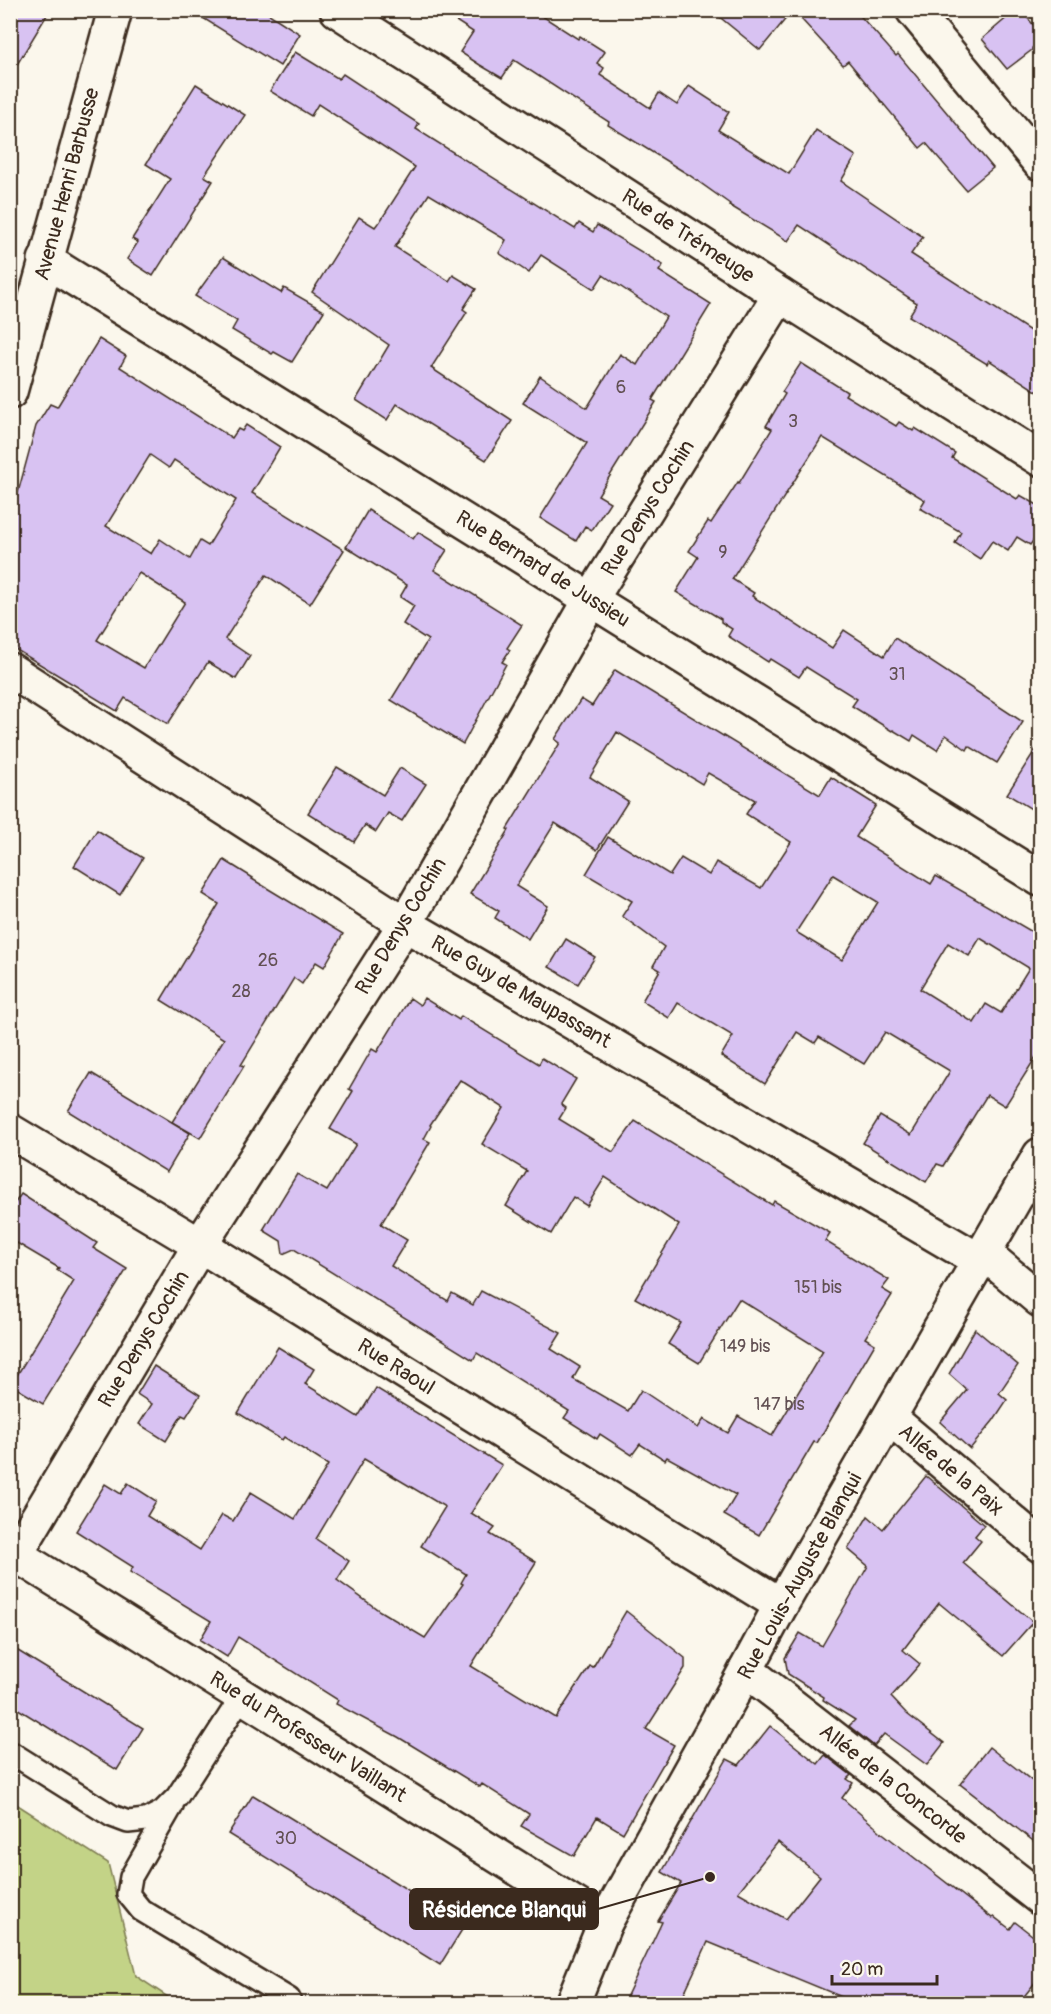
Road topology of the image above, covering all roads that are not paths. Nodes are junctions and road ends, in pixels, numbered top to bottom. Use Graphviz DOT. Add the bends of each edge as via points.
graph roads {
  1 [pos="115,10"];
  2 [pos="337,10"];
  3 [pos="913,10"];
  4 [pos="1041,163"];
  5 [pos="45,260"];
  6 [pos="780,296"];
  7 [pos="11,388"];
  8 [pos="1041,459"];
  9 [pos="591,599"];
  10 [pos="10,670"];
  11 [pos="1041,879"];
  12 [pos="405,924"];
  13 [pos="10,1131"];
  14 [pos="1041,1155"];
  15 [pos="200,1245"];
  16 [pos="982,1257"];
  17 [pos="1041,1300"];
  18 [pos="890,1418"];
  19 [pos="1041,1545"];
  20 [pos="13,1552"];
  21 [pos="781,1605"];
  22 [pos="746,1670"];
  23 [pos="242,1696"];
  24 [pos="10,1752"];
  25 [pos="177,1797"];
  26 [pos="1041,1898"];
  27 [pos="605,1923"];
  28 [pos="289,2000"];
  29 [pos="572,2004"];
  1 -- 5 [label="street, Avenue Henri Barbusse"];
  2 -- 6 [label="street, Rue de Trémeuge"];
  3 -- 4 [label="street"];
  5 -- 7 [label="street, Avenue Henri Barbusse"];
  5 -- 9 [label="street, Rue Bernard de Jussieu"];
  6 -- 8 [label="street, Rue de Trémeuge"];
  6 -- 9 [label="street, Rue Denys Cochin"];
  9 -- 11 [label="street, Rue Bernard de Jussieu"];
  9 -- 12 [label="street, Rue Denys Cochin"];
  10 -- 12 [label="street, Rue Guy de Maupassant"];
  12 -- 15 [label="street, Rue Denys Cochin"];
  12 -- 16 [label="street, Rue Guy de Maupassant"];
  13 -- 15 [label="street, Rue Raoul"];
  14 -- 16 [label="street, Rue Louis-Auguste Blanqui"];
  15 -- 20 [label="street, Rue Denys Cochin"];
  15 -- 21 [label="street, Rue Raoul"];
  16 -- 17 [label="street, Rue Guy de Maupassant"];
  16 -- 18 [label="street, Rue Louis-Auguste Blanqui"];
  18 -- 19 [label="street, Allée de la Paix"];
  18 -- 21 [label="street, Rue Louis-Auguste Blanqui"];
  20 -- 23 [label="street, Rue du Professeur Vaillant"];
  21 -- 22 [label="street, Rue Louis-Auguste Blanqui"];
  22 -- 26 [label="street, Allée de la Concorde"];
  22 -- 27 [label="street, Rue Louis-Auguste Blanqui"];
  23 -- 25 [label="lane"];
  23 -- 27 [label="street, Rue du Professeur Vaillant"];
  24 -- 25 [label="lane" via="112,1816 128,1822 146,1820 162,1812"];
  25 -- 28 [label="lane" via="131,1877 128,1894 141,1910"];
  27 -- 29 [label="street, Rue Louis-Auguste Blanqui"];
}
